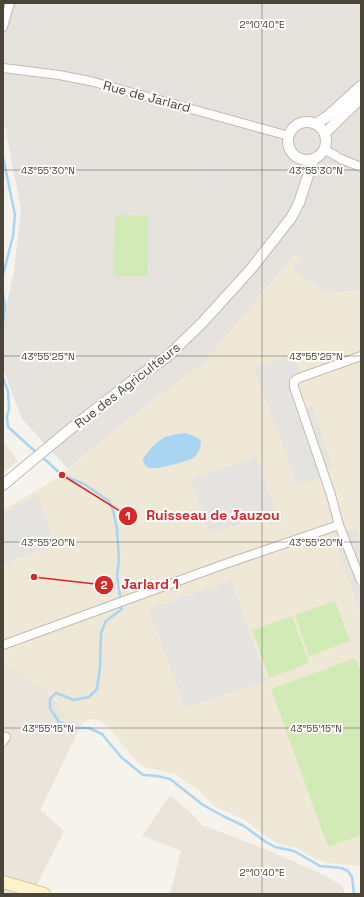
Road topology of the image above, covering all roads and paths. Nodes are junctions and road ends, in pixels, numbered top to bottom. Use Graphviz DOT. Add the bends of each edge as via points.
graph roads {
  1 [pos="10,3"];
  2 [pos="3,27"];
  3 [pos="3,68"];
  4 [pos="361,86"];
  5 [pos="361,98"];
  6 [pos="316,124"];
  7 [pos="324,133"];
  8 [pos="289,136"];
  9 [pos="324,150"];
  10 [pos="299,158"];
  11 [pos="314,160"];
  12 [pos="361,167"];
  13 [pos="306,178"];
  14 [pos="361,356"];
  15 [pos="3,485"];
  16 [pos="339,525"];
  17 [pos="361,581"];
  18 [pos="3,645"];
  19 [pos="3,882"];
  20 [pos="44,894"];
  1 -- 2 [label="street"];
  3 -- 8 [label="street, Rue de Jarlard" via="90,81"];
  4 -- 6 [label="street"];
  5 -- 7 [label="street"];
  6 -- 7 [label="street"];
  6 -- 8 [label="street" via="310,122 297,125"];
  7 -- 9 [label="street"];
  8 -- 10 [label="street" via="288,144"];
  9 -- 11 [label="street, Rue des Agriculteurs"];
  9 -- 12 [label="street"];
  10 -- 11 [label="street"];
  10 -- 13 [label="street" via="305,169"];
  11 -- 13 [label="street, Rue des Agriculteurs"];
  13 -- 15 [label="street, Rue des Agriculteurs" via="299,203 291,218 251,269 202,324 168,356 46,448"];
  14 -- 16 [label="street" via="294,381"];
  16 -- 17 [label="street"];
  16 -- 18 [label="street"];
  19 -- 20 [label="main road"];
}
